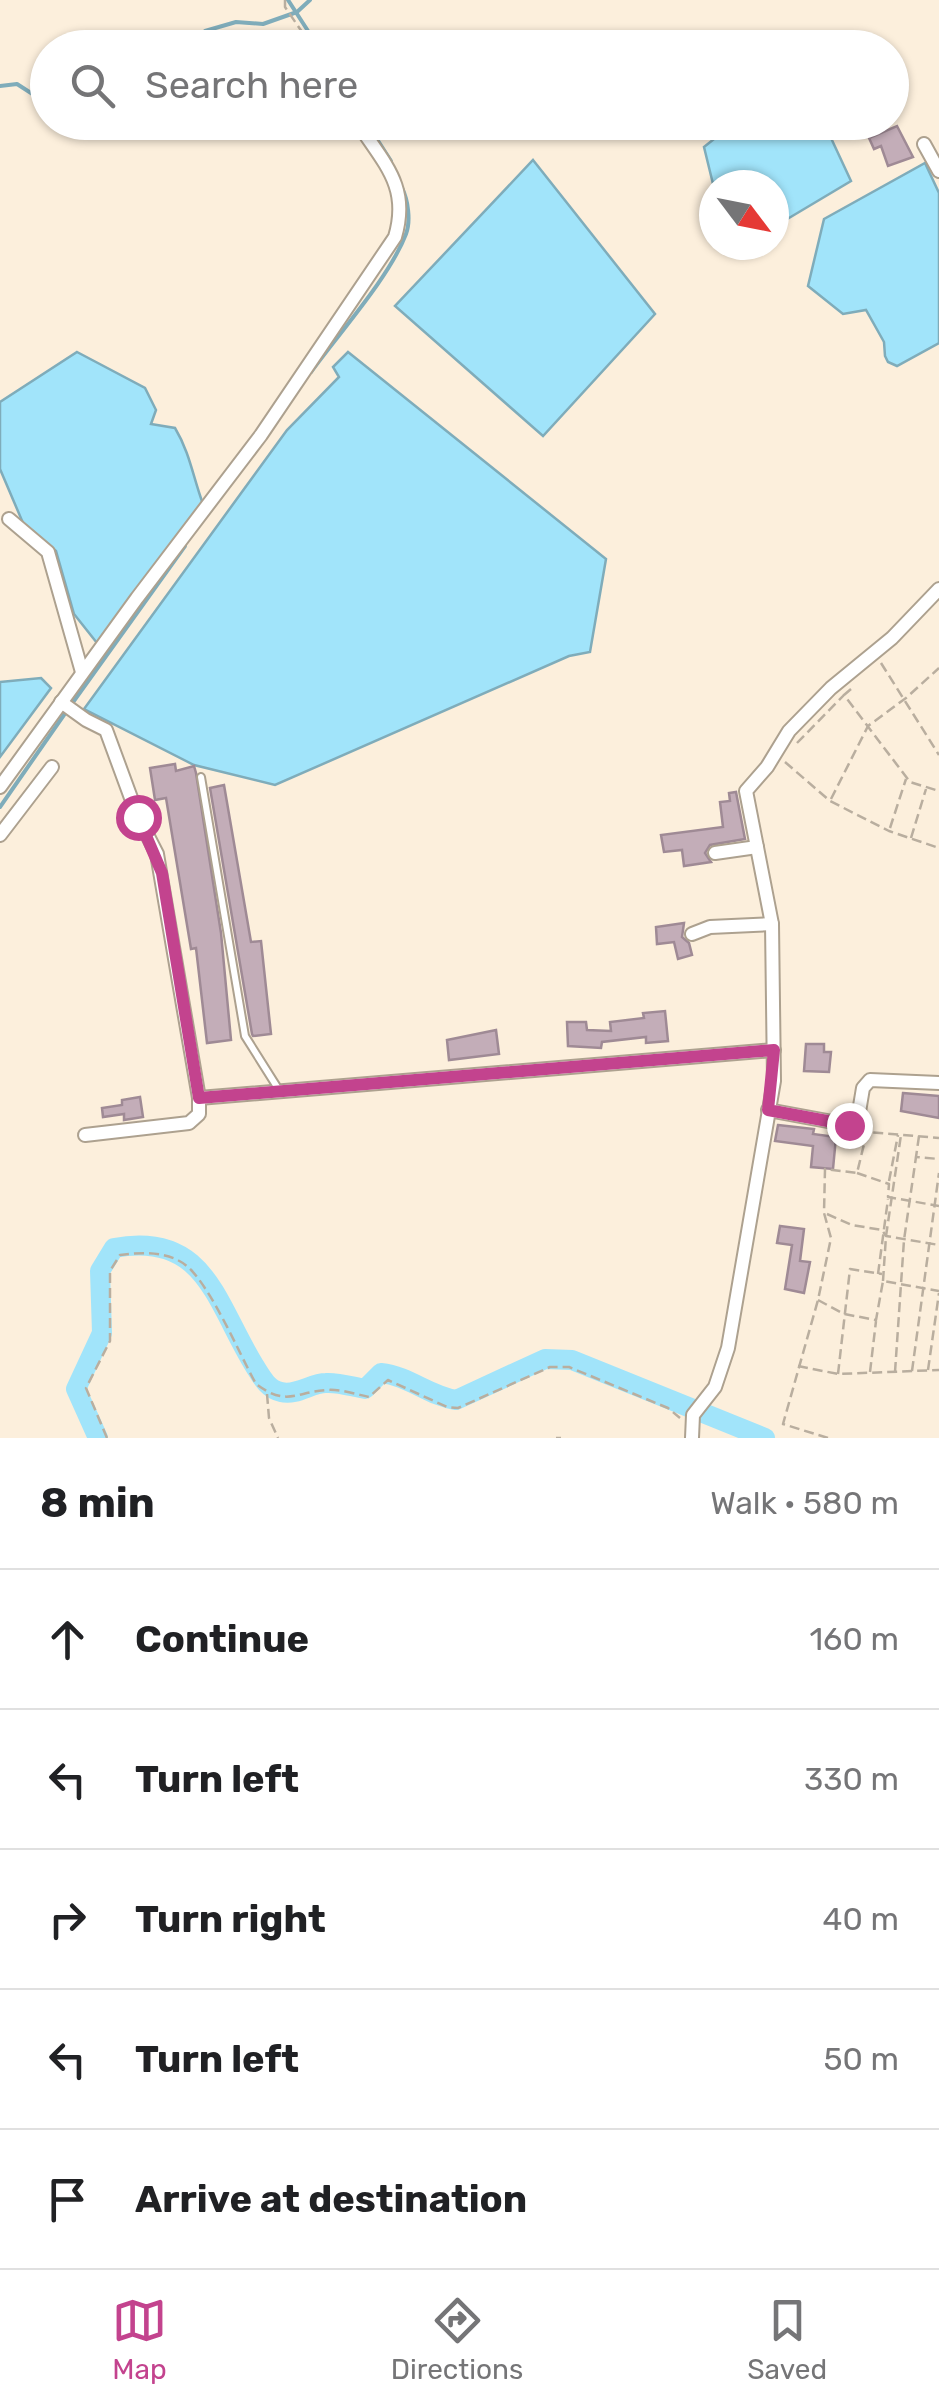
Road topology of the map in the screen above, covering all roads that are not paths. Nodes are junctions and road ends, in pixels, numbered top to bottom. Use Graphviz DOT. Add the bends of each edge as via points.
graph roads {
  1 [pos="368,140"];
  2 [pos="924,144"];
  3 [pos="939,171"];
  4 [pos="9,519"];
  5 [pos="939,589"];
  6 [pos="82,672"];
  7 [pos="66,706"];
  8 [pos="52,767"];
  9 [pos="201,777"];
  10 [pos="0,787"];
  11 [pos="0,835"];
  12 [pos="757,847"];
  13 [pos="715,853"];
  14 [pos="772,924"];
  15 [pos="692,934"];
  16 [pos="774,1050"];
  17 [pos="939,1083"];
  18 [pos="279,1090"];
  19 [pos="199,1098"];
  20 [pos="768,1110"];
  21 [pos="85,1135"];
  22 [pos="692,1438"];
  1 -- 6 [label="street" via="401,195 395,237 261,435"];
  2 -- 3 [label="street"];
  4 -- 6 [label="street" via="48,552"];
  5 -- 12 [label="street" via="788,731 746,792"];
  6 -- 7 [label="street"];
  7 -- 10 [label="street"];
  7 -- 19 [label="street" via="109,734 157,854"];
  8 -- 11 [label="street"];
  9 -- 18 [label="lane" via="245,1036"];
  12 -- 13 [label="street"];
  12 -- 14 [label="street"];
  14 -- 15 [label="street"];
  14 -- 16 [label="street"];
  16 -- 18 [label="street"];
  16 -- 20 [label="street"];
  17 -- 20 [label="street" via="870,1080 858,1118 849,1125"];
  18 -- 19 [label="street"];
  19 -- 21 [label="street" via="199,1114 189,1123"];
  20 -- 22 [label="street" via="728,1348 715,1386 688,1417"];
}
